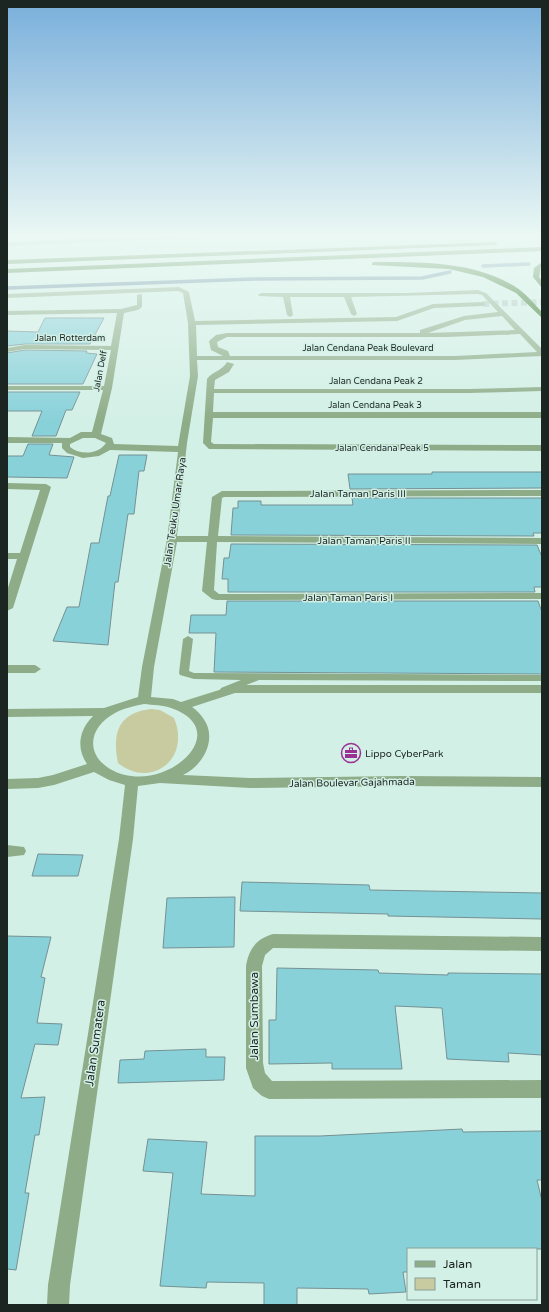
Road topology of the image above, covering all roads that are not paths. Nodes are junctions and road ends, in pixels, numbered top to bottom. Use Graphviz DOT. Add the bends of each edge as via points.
graph roads {
  1 [pos="140,298"];
  2 [pos="187,298"];
  3 [pos="287,298"];
  4 [pos="348,298"];
  5 [pos="488,298"];
  6 [pos="523,298"];
  7 [pos="483,304"];
  8 [pos="121,311"];
  9 [pos="7,313"];
  10 [pos="354,314"];
  11 [pos="503,314"];
  12 [pos="290,315"];
  13 [pos="542,316"];
  14 [pos="192,323"];
  15 [pos="522,332"];
  16 [pos="413,335"];
  17 [pos="7,346"];
  18 [pos="24,348"];
  19 [pos="115,348"];
  20 [pos="7,350"];
  21 [pos="542,353"];
  22 [pos="542,360"];
  23 [pos="193,361"];
  24 [pos="229,361"];
  25 [pos="420,361"];
  26 [pos="7,388"];
  27 [pos="108,388"];
  28 [pos="542,389"];
  29 [pos="210,391"];
  30 [pos="209,415"];
  31 [pos="542,415"];
  32 [pos="96,435"];
  33 [pos="7,440"];
  34 [pos="68,444"];
  35 [pos="109,444"];
  36 [pos="183,446"];
  37 [pos="7,448"];
  38 [pos="542,448"];
  39 [pos="7,486"];
  40 [pos="542,493"];
  41 [pos="172,539"];
  42 [pos="212,539"];
  43 [pos="542,541"];
  44 [pos="7,556"];
  45 [pos="24,556"];
  46 [pos="542,596"];
  47 [pos="7,608"];
  48 [pos="188,639"];
  49 [pos="7,669"];
  50 [pos="35,669"];
  51 [pos="259,676"];
  52 [pos="542,678"];
  53 [pos="542,689"];
  54 [pos="216,694"];
  55 [pos="144,700"];
  56 [pos="183,706"];
  57 [pos="106,712"];
  58 [pos="7,713"];
  59 [pos="96,766"];
  60 [pos="162,779"];
  61 [pos="132,781"];
  62 [pos="542,782"];
  63 [pos="7,784"];
  64 [pos="542,944"];
  65 [pos="542,1089"];
  66 [pos="58,1305"];
  1 -- 8 [label="street" via="140,306 136,309"];
  2 -- 14 [label="street, Jalan Teuku Umar Raya"];
  3 -- 12 [label="street"];
  4 -- 10 [label="street"];
  5 -- 11 [label="street"];
  6 -- 13 [label="highway"];
  7 -- 14 [label="street" via="433,306 396,319"];
  8 -- 9 [label="street" via="77,309"];
  8 -- 19 [label="street, Jalan Delf"];
  11 -- 15 [label="street"];
  11 -- 16 [label="street" via="464,318"];
  14 -- 23 [label="street, Jalan Teuku Umar Raya"];
  15 -- 16 [label="street"];
  15 -- 21 [label="street"];
  16 -- 24 [label="street" via="227,335 213,341 214,348 226,354"];
  17 -- 18 [label="street, Jalan Rotterdam"];
  18 -- 19 [label="street, Jalan Rotterdam"];
  18 -- 20 [label="street, Jalan Rotterdam"];
  19 -- 27 [label="street, Jalan Delf"];
  21 -- 25 [label="street, Jalan Cendana Peak Boulevard"];
  22 -- 25 [label="street, Jalan Cendana Peak Boulevard"];
  23 -- 24 [label="street, Jalan Cendana Peak Boulevard"];
  23 -- 36 [label="street, Jalan Teuku Umar Raya" via="194,376"];
  24 -- 25 [label="street, Jalan Cendana Peak Boulevard"];
  24 -- 29 [label="street" via="227,370 211,380"];
  26 -- 27 [label="street"];
  27 -- 32 [label="street, Jalan Delf"];
  28 -- 29 [label="street, Jalan Cendana Peak 2"];
  29 -- 30 [label="street"];
  30 -- 31 [label="street, Jalan Cendana Peak 3"];
  30 -- 38 [label="street, Jalan Cendana Peak 5" via="207,443 212,447 222,448"];
  32 -- 34 [label="street" via="81,435"];
  32 -- 35 [label="street"];
  33 -- 34 [label="street"];
  34 -- 35 [label="street" via="73,453 86,455 100,453"];
  34 -- 37 [label="street"];
  35 -- 36 [label="street"];
  36 -- 41 [label="street, Jalan Teuku Umar Raya"];
  39 -- 45 [label="street" via="46,487"];
  40 -- 42 [label="street, Jalan Taman Paris III" via="229,493 217,497"];
  41 -- 42 [label="street, Jalan Taman Paris II"];
  41 -- 55 [label="street, Jalan Teuku Umar Raya"];
  42 -- 43 [label="street, Jalan Taman Paris II"];
  42 -- 46 [label="street, Jalan Taman Paris I" via="208,591 216,597"];
  44 -- 45 [label="street"];
  45 -- 47 [label="street"];
  48 -- 51 [label="lane" via="184,673 194,676"];
  49 -- 50 [label="street"];
  51 -- 52 [label="lane"];
  51 -- 54 [label="lane"];
  53 -- 54 [label="street" via="235,689"];
  54 -- 56 [label="street"];
  55 -- 56 [label="street" via="165,701"];
  55 -- 57 [label="street" via="131,702"];
  56 -- 60 [label="street" via="200,720 205,739 202,749 187,767"];
  57 -- 58 [label="street"];
  57 -- 59 [label="street" via="94,724 86,738 89,758"];
  59 -- 61 [label="street" via="118,779"];
  59 -- 63 [label="street" via="54,780"];
  60 -- 61 [label="street"];
  60 -- 62 [label="street, Jalan Boulevar Gajahmada" via="250,783"];
  61 -- 66 [label="street, Jalan Sumatera" via="126,839"];
  64 -- 65 [label="street, Jalan Sumbawa" via="273,941 260,949 254,966 254,1063 260,1084 270,1090"];
}
